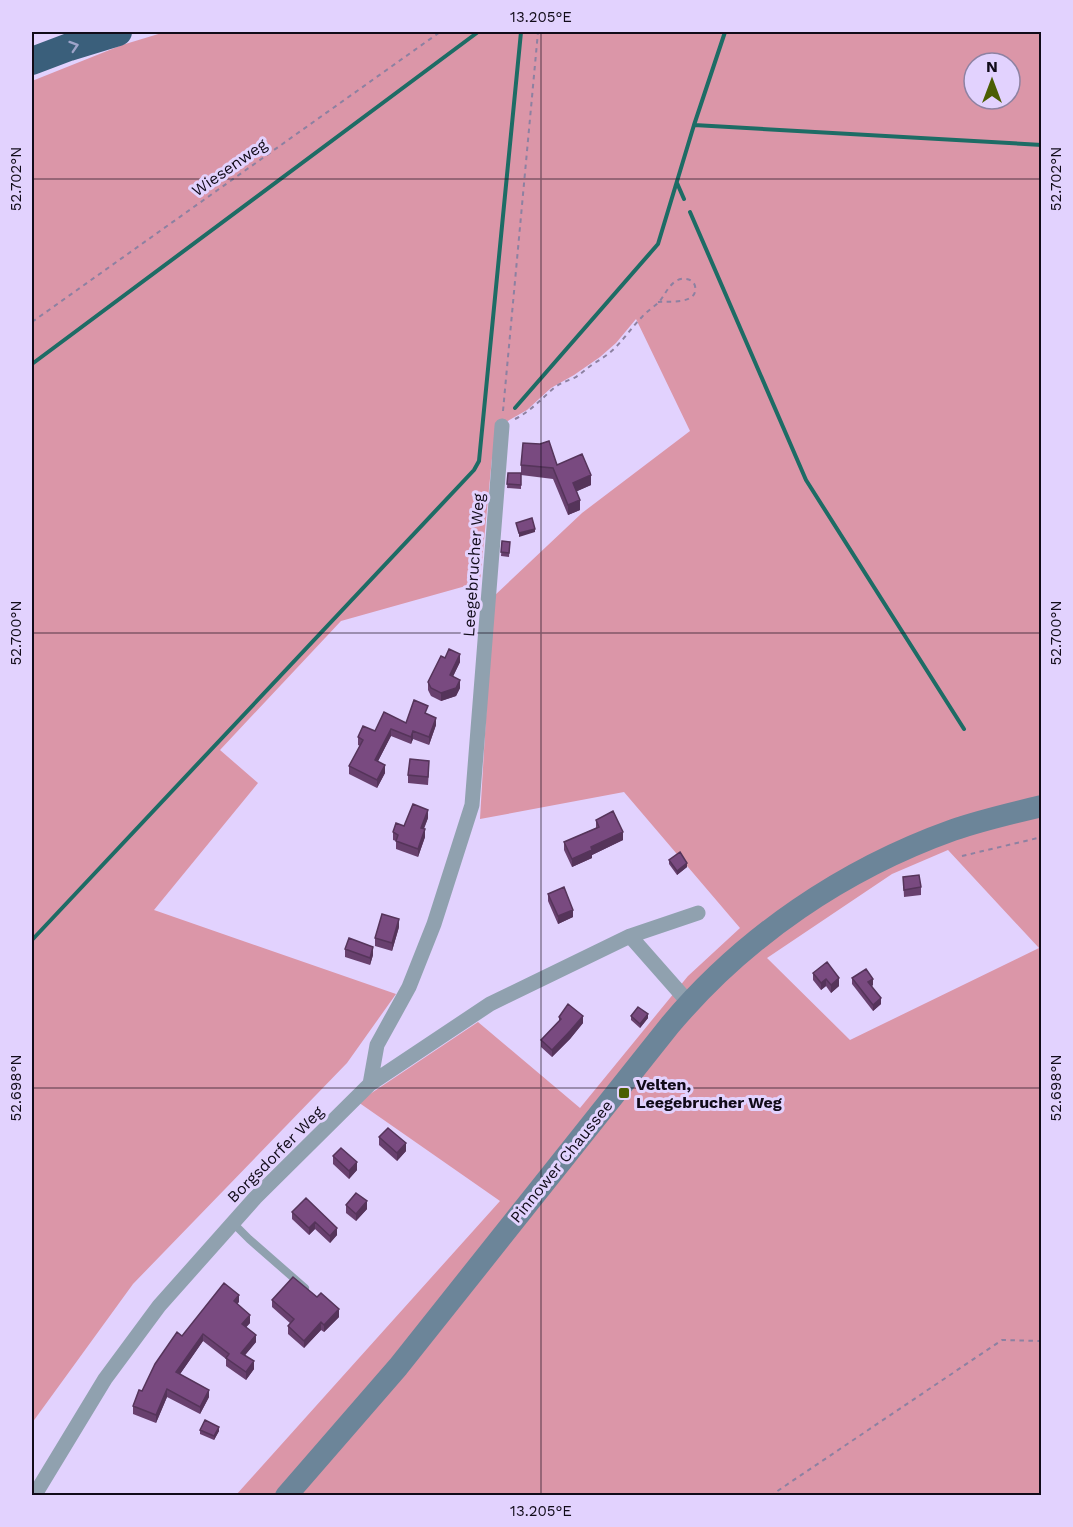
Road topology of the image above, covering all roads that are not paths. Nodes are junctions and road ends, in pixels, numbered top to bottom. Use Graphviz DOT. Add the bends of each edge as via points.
graph roads {
  1 [pos="118,32"];
  2 [pos="32,61"];
  3 [pos="502,426"];
  4 [pos="1041,806"];
  5 [pos="698,913"];
  6 [pos="630,936"];
  7 [pos="689,1003"];
  8 [pos="370,1084"];
  9 [pos="233,1223"];
  10 [pos="315,1296"];
  11 [pos="34,1496"];
  12 [pos="286,1496"];
  2 -- 1 [label="highway, one-way"];
  3 -- 8 [label="street, Leegebrucher Weg" via="472,805 434,924 409,987 377,1045"];
  4 -- 7 [label="main road, Pinnower Chaussee" via="926,840 844,880 757,940"];
  5 -- 6 [label="street, Borgsdorfer Weg"];
  6 -- 7 [label="street"];
  6 -- 8 [label="street, Borgsdorfer Weg" via="490,1004"];
  7 -- 12 [label="main road, Pinnower Chaussee" via="398,1367"];
  8 -- 9 [label="street, Borgsdorfer Weg"];
  9 -- 10 [label="lane"];
  9 -- 11 [label="street, Borgsdorfer Weg" via="159,1306 105,1379"];
}
